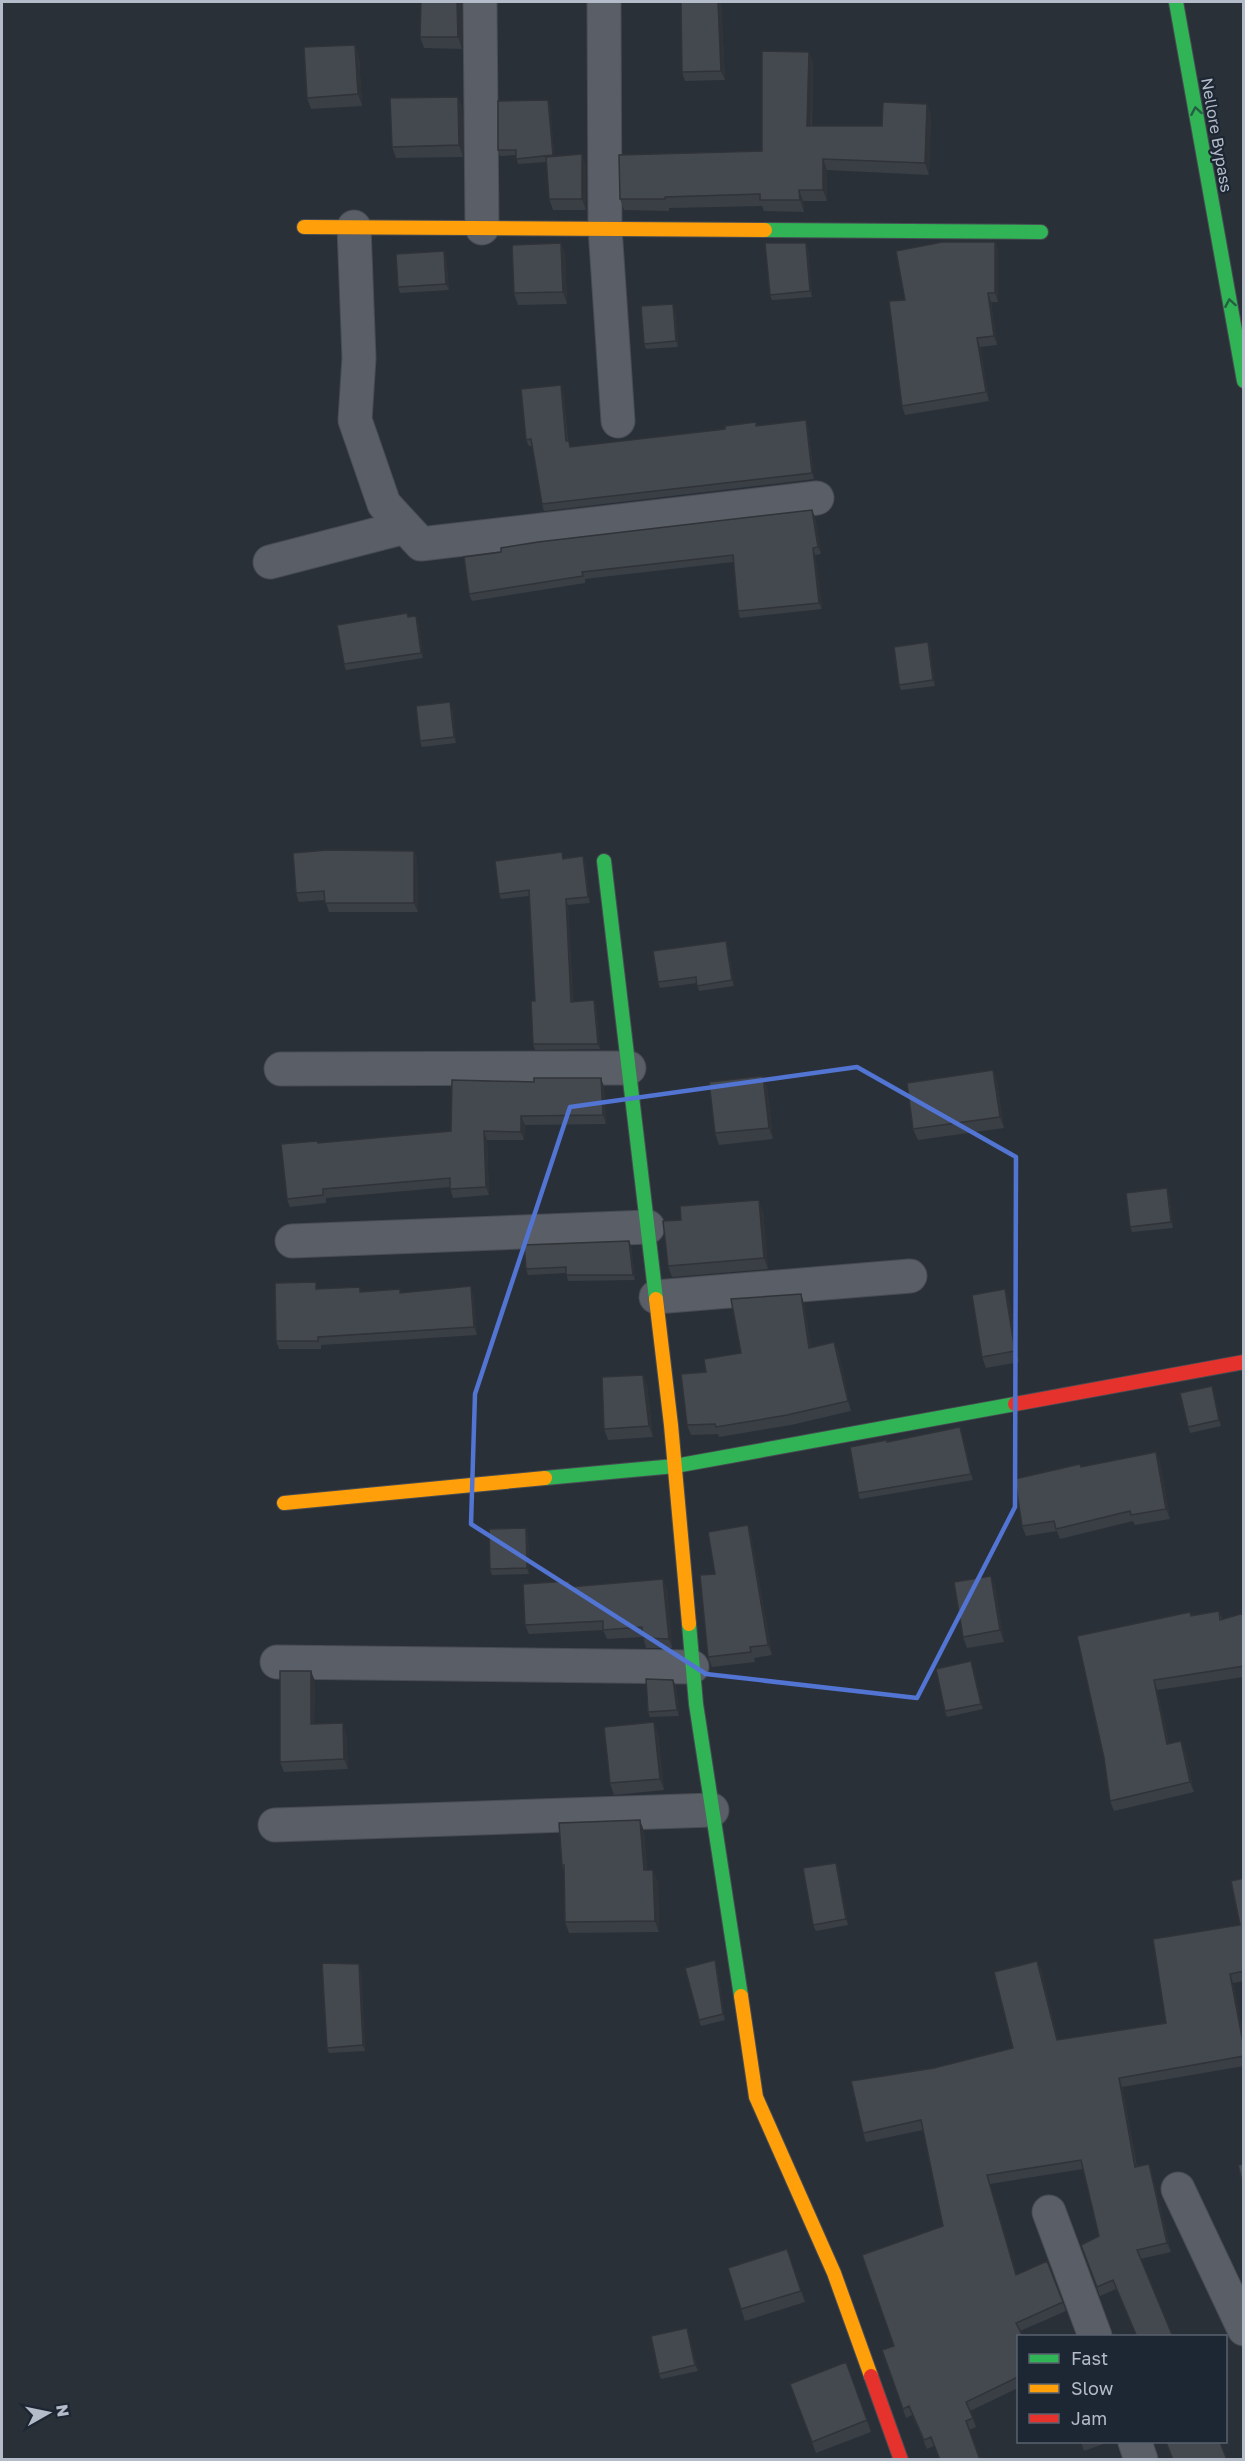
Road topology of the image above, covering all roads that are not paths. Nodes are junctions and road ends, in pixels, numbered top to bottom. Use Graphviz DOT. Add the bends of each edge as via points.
graph roads {
  1 [pos="480,2"];
  2 [pos="604,2"];
  3 [pos="1176,2"];
  4 [pos="304,227"];
  5 [pos="354,227"];
  6 [pos="482,228"];
  7 [pos="605,228"];
  8 [pos="1041,232"];
  9 [pos="1244,381"];
  10 [pos="618,421"];
  11 [pos="817,498"];
  12 [pos="405,527"];
  13 [pos="270,562"];
  14 [pos="604,861"];
  15 [pos="629,1068"];
  16 [pos="281,1069"];
  17 [pos="648,1227"];
  18 [pos="292,1241"];
  19 [pos="910,1276"];
  20 [pos="656,1297"];
  21 [pos="1244,1362"];
  22 [pos="675,1466"];
  23 [pos="284,1503"];
  24 [pos="277,1662"];
  25 [pos="692,1667"];
  26 [pos="712,1810"];
  27 [pos="275,1825"];
  28 [pos="1178,2189"];
  29 [pos="1049,2212"];
  30 [pos="1244,2329"];
  31 [pos="1094,2335"];
  32 [pos="1134,2443"];
  33 [pos="901,2460"];
  34 [pos="1141,2460"];
  1 -- 6 [label="street"];
  2 -- 7 [label="street"];
  9 -- 3 [label="main road, Nellore Bypass, one-way"];
  4 -- 5 [label="main road"];
  5 -- 6 [label="main road"];
  5 -- 12 [label="street" via="359,357 355,420 384,504"];
  6 -- 7 [label="main road"];
  7 -- 8 [label="main road"];
  7 -- 10 [label="street"];
  11 -- 12 [label="street" via="421,544"];
  12 -- 13 [label="street"];
  14 -- 15 [label="main road"];
  15 -- 16 [label="street"];
  15 -- 17 [label="main road"];
  17 -- 18 [label="street"];
  17 -- 20 [label="main road"];
  19 -- 20 [label="street"];
  20 -- 22 [label="main road"];
  21 -- 22 [label="main road"];
  22 -- 23 [label="main road"];
  22 -- 25 [label="main road"];
  24 -- 25 [label="street"];
  25 -- 26 [label="main road"];
  26 -- 27 [label="street"];
  26 -- 33 [label="main road" via="756,2097 834,2273"];
  28 -- 30 [label="street"];
  29 -- 31 [label="street"];
  32 -- 34 [label="street"];
}
